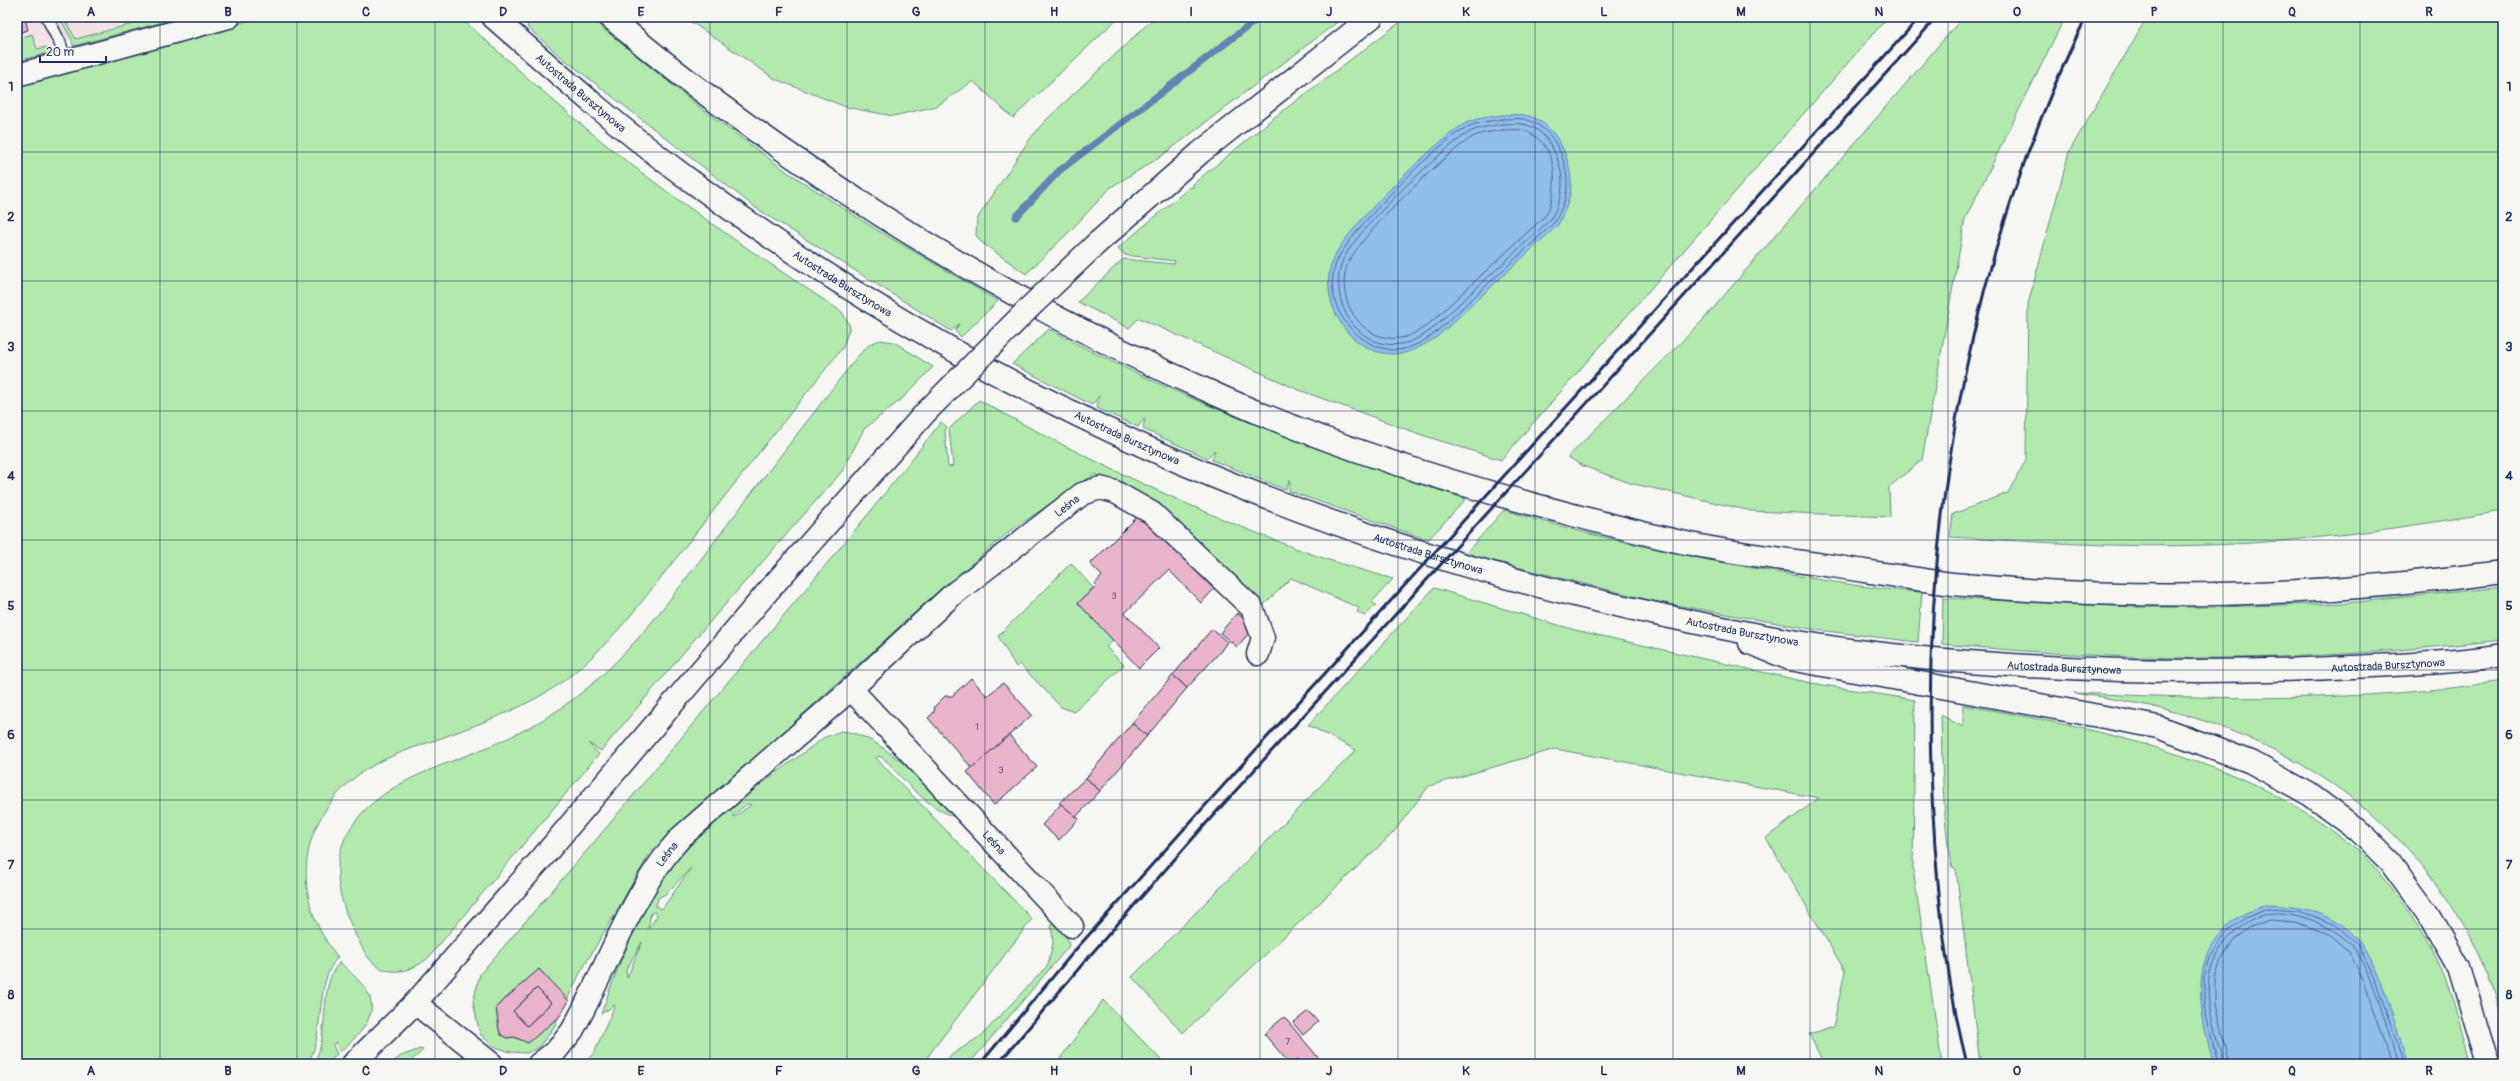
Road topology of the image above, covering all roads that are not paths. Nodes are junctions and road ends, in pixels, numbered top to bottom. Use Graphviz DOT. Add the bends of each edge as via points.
graph roads {
  1 [pos="47,17"];
  2 [pos="228,17"];
  3 [pos="493,17"];
  4 [pos="610,17"];
  5 [pos="1372,17"];
  6 [pos="66,62"];
  7 [pos="17,75"];
  8 [pos="2503,572"];
  9 [pos="1704,624"];
  10 [pos="1258,654"];
  11 [pos="2503,655"];
  12 [pos="851,689"];
  13 [pos="1072,926"];
  14 [pos="415,1003"];
  15 [pos="353,1064"];
  16 [pos="492,1064"];
  17 [pos="539,1064"];
  18 [pos="2488,1064"];
  1 -- 6 [label="lane"];
  2 -- 6 [label="main road"];
  3 -- 9 [label="main road, Autostrada Bursztynowa" via="586,97 692,181 860,295 1026,389 1194,468 1346,528 1487,573 1597,601"];
  4 -- 8 [label="main road" via="767,140 941,253 999,286 1086,332 1224,398 1304,430 1447,481 1608,525 1695,545 1952,583 2069,591 2193,594 2315,591"];
  5 -- 14 [label="main road, bridge" via="1202,152 1096,244 926,412 785,572"];
  6 -- 7 [label="main road"];
  9 -- 11 [label="main road, Autostrada Bursztynowa" via="1795,642 1882,654 2029,667 2176,671 2321,669"];
  9 -- 18 [label="main road" via="1790,659 2158,727 2251,762 2308,794 2358,830 2385,857 2430,917 2459,968"];
  10 -- 12 [label="main road, Leśna" via="1263,638 1252,608 1152,513 1130,498 1100,488 1082,494 951,596"];
  12 -- 13 [label="main road, Leśna"];
  12 -- 17 [label="main road, Leśna" via="725,797 670,849 647,883 572,1031 556,1051"];
  14 -- 15 [label="main road"];
  14 -- 16 [label="main road"];
}
